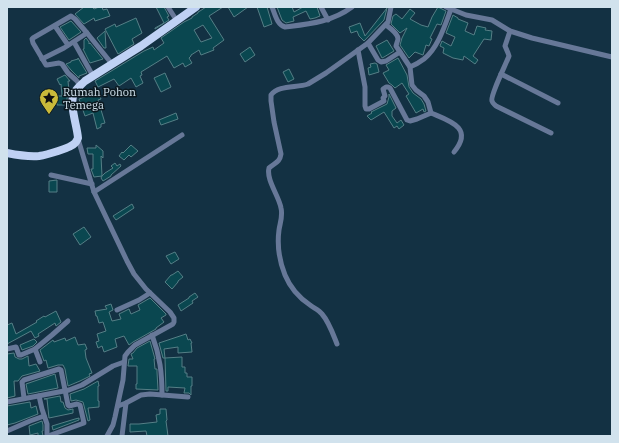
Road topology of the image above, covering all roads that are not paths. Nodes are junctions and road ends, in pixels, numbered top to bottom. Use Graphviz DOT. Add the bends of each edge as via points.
graph roads {
  1 [pos="168,7"];
  2 [pos="196,7"];
  3 [pos="272,7"];
  4 [pos="321,7"];
  5 [pos="352,7"];
  6 [pos="391,7"];
  7 [pos="449,8"];
  8 [pos="328,20"];
  9 [pos="177,21"];
  10 [pos="386,25"];
  11 [pos="55,26"];
  12 [pos="510,32"];
  13 [pos="87,34"];
  14 [pos="74,42"];
  15 [pos="368,43"];
  16 [pos="68,45"];
  17 [pos="358,50"];
  18 [pos="400,52"];
  19 [pos="612,57"];
  20 [pos="42,58"];
  21 [pos="112,64"];
  22 [pos="410,67"];
  23 [pos="501,74"];
  24 [pos="93,76"];
  25 [pos="80,85"];
  26 [pos="558,103"];
  27 [pos="431,113"];
  28 [pos="551,133"];
  29 [pos="182,134"];
  30 [pos="78,138"];
  31 [pos="454,152"];
  32 [pos="7,153"];
  33 [pos="51,175"];
  34 [pos="92,184"];
  35 [pos="94,192"];
  36 [pos="150,293"];
  37 [pos="117,310"];
  38 [pos="68,321"];
  39 [pos="152,335"];
  40 [pos="337,344"];
  41 [pos="7,349"];
  42 [pos="35,349"];
  43 [pos="40,362"];
  44 [pos="124,362"];
  45 [pos="65,391"];
  46 [pos="162,395"];
  47 [pos="39,396"];
  48 [pos="188,397"];
  49 [pos="24,398"];
  50 [pos="7,402"];
  51 [pos="126,403"];
  52 [pos="118,406"];
  53 [pos="44,416"];
  54 [pos="7,431"];
  55 [pos="47,436"];
  56 [pos="107,436"];
  57 [pos="122,436"];
  1 -- 9 [label="street"];
  2 -- 9 [label="highway"];
  3 -- 8 [label="street" via="279,23 285,27"];
  4 -- 8 [label="street"];
  5 -- 8 [label="street"];
  6 -- 10 [label="street"];
  7 -- 12 [label="street" via="466,15 492,20"];
  7 -- 22 [label="street" via="444,29 430,53"];
  9 -- 21 [label="highway"];
  10 -- 15 [label="street"];
  10 -- 18 [label="street" via="397,37 396,46"];
  11 -- 13 [label="street" via="71,16"];
  11 -- 16 [label="street"];
  11 -- 20 [label="street" via="32,39"];
  12 -- 19 [label="street"];
  12 -- 23 [label="street" via="505,46 509,56"];
  13 -- 14 [label="street"];
  13 -- 21 [label="street"];
  14 -- 16 [label="street"];
  14 -- 24 [label="street"];
  15 -- 17 [label="street"];
  15 -- 18 [label="street" via="381,62"];
  16 -- 20 [label="street"];
  17 -- 27 [label="street" via="366,109 384,101 383,89 387,87 390,88 407,120 417,120"];
  17 -- 40 [label="street" via="308,84 274,91 270,98 282,154 268,172 282,209 278,251 282,267 300,298 323,315"];
  18 -- 22 [label="street"];
  20 -- 25 [label="street" via="46,65 62,64"];
  21 -- 24 [label="highway"];
  22 -- 27 [label="street" via="412,85 428,102"];
  23 -- 26 [label="street"];
  23 -- 28 [label="street" via="492,98 493,104"];
  24 -- 25 [label="highway"];
  25 -- 30 [label="highway" via="74,92 73,102"];
  27 -- 31 [label="street" via="455,124 461,131 461,142"];
  29 -- 35 [label="street"];
  30 -- 32 [label="highway" via="72,146 43,155"];
  30 -- 34 [label="street"];
  33 -- 34 [label="street"];
  34 -- 35 [label="street"];
  35 -- 36 [label="street" via="134,274"];
  36 -- 37 [label="street"];
  36 -- 39 [label="street" via="174,318 173,324"];
  38 -- 42 [label="street"];
  39 -- 44 [label="street" via="130,349"];
  39 -- 46 [label="street" via="161,365"];
  41 -- 42 [label="street" via="16,347 19,355"];
  42 -- 43 [label="street"];
  44 -- 45 [label="street" via="82,385"];
  44 -- 52 [label="street"];
  45 -- 47 [label="street"];
  45 -- 49 [label="street" via="62,372 59,369 24,380"];
  45 -- 55 [label="street" via="68,406 80,405 84,423"];
  46 -- 48 [label="street"];
  46 -- 51 [label="street" via="145,394"];
  47 -- 49 [label="street"];
  47 -- 53 [label="street"];
  49 -- 50 [label="street"];
  51 -- 52 [label="street"];
  51 -- 57 [label="street"];
  52 -- 56 [label="street"];
  53 -- 54 [label="street"];
  53 -- 55 [label="street"];
}
